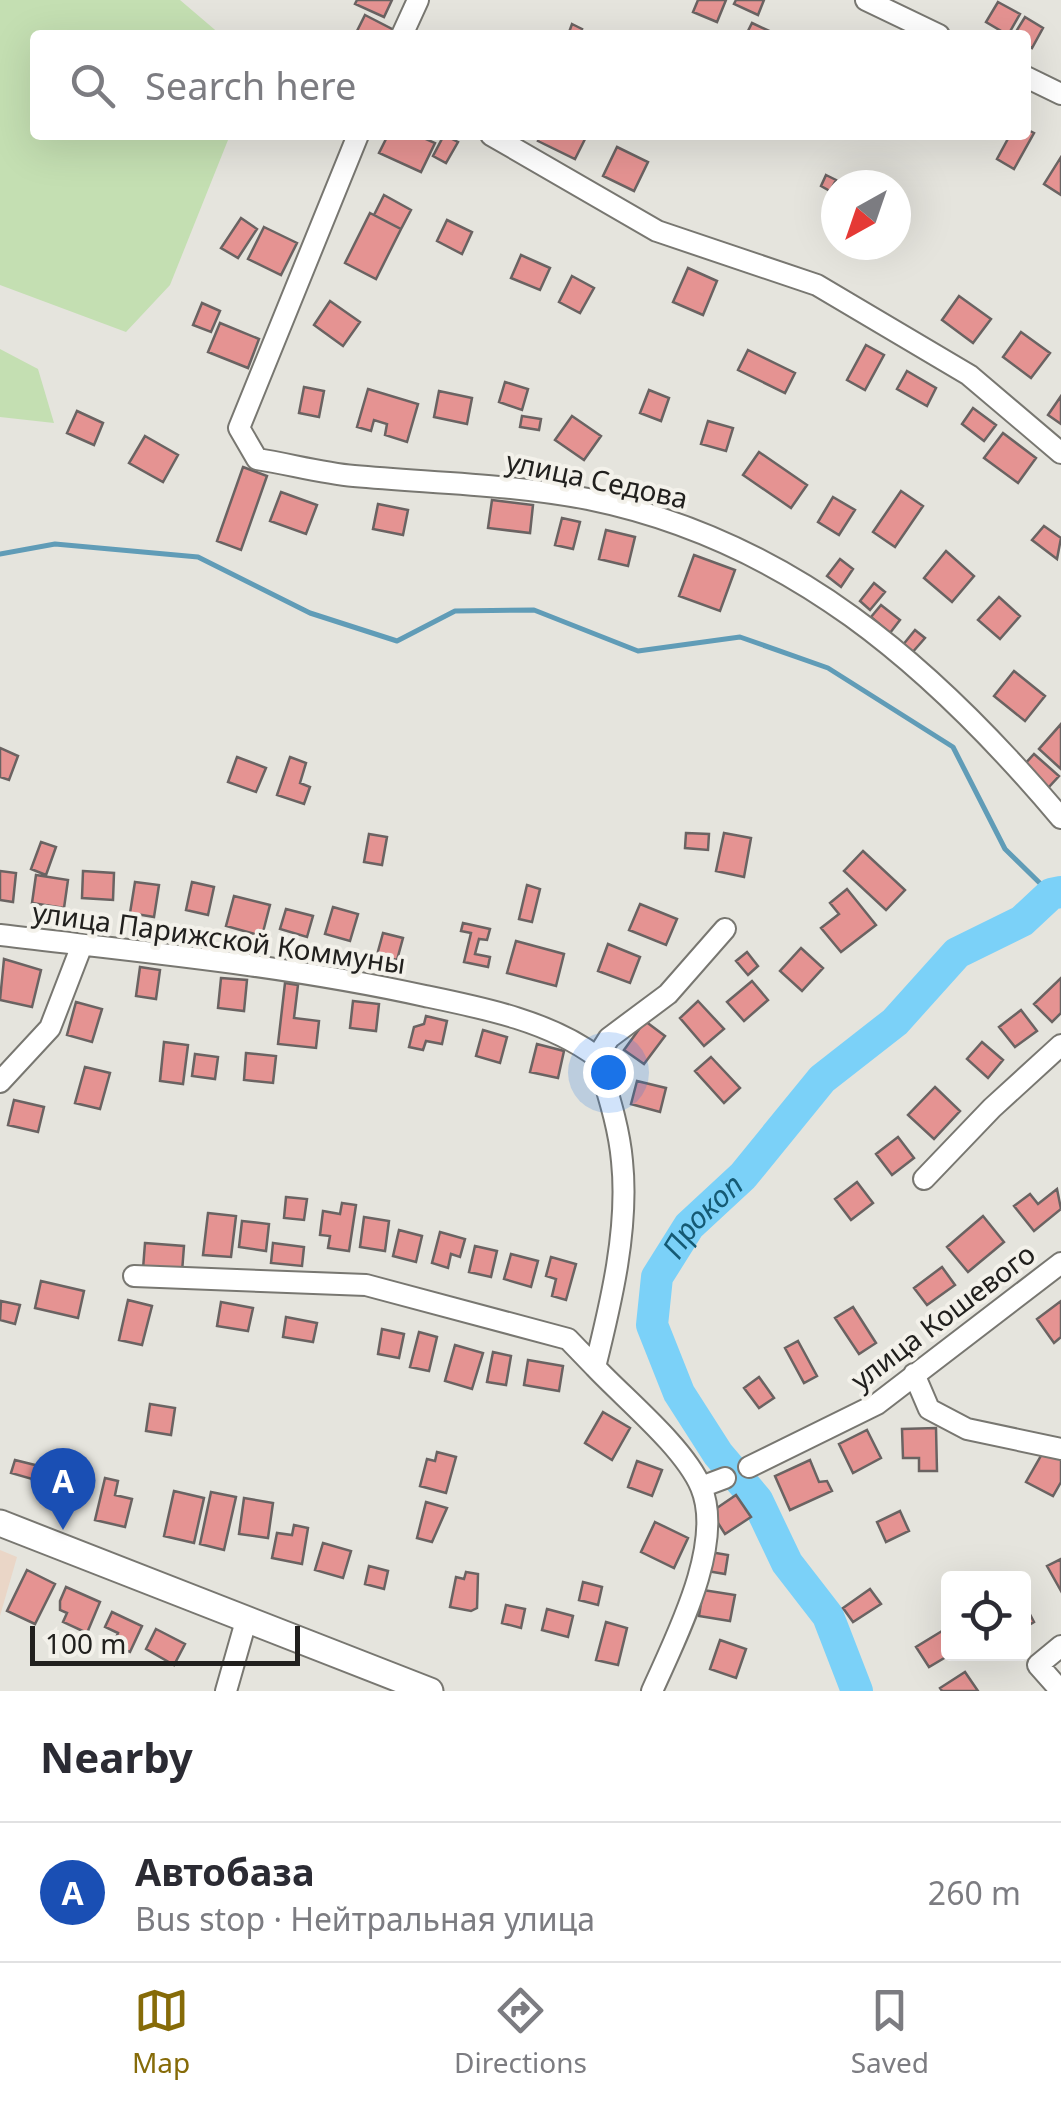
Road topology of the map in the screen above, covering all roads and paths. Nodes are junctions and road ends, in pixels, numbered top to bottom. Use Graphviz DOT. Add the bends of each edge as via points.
graph roads {
  1 [pos="418,0"];
  2 [pos="866,0"];
  3 [pos="404,30"];
  4 [pos="929,30"];
  5 [pos="1031,79"];
  6 [pos="1061,94"];
  7 [pos="356,140"];
  8 [pos="500,140"];
  9 [pos="1061,453"];
  10 [pos="1061,818"];
  11 [pos="725,929"];
  12 [pos="0,936"];
  13 [pos="82,945"];
  14 [pos="1061,1046"];
  15 [pos="597,1057"];
  16 [pos="0,1082"];
  17 [pos="924,1179"];
  18 [pos="1061,1263"];
  19 [pos="134,1276"];
  20 [pos="595,1367"];
  21 [pos="914,1374"];
  22 [pos="1061,1449"];
  23 [pos="750,1467"];
  24 [pos="724,1478"];
  25 [pos="701,1487"];
  26 [pos="0,1524"];
  27 [pos="246,1621"];
  28 [pos="1061,1646"];
  29 [pos="226,1691"];
  30 [pos="430,1691"];
  31 [pos="652,1691"];
  32 [pos="1061,1691"];
  1 -- 3 [label="street"];
  2 -- 4 [label="street"];
  5 -- 6 [label="street"];
  7 -- 10 [label="street, улица Седова" via="239,428 258,459 352,476 466,481 586,499 715,536 836,601 975,721"];
  8 -- 9 [label="street" via="657,231 817,284 969,375"];
  11 -- 15 [label="street" via="668,994 609,1038"];
  12 -- 13 [label="street, улица Парижской Коммуны"];
  13 -- 15 [label="street, улица Парижской Коммуны" via="425,996 569,1036"];
  13 -- 16 [label="street" via="50,1028"];
  14 -- 17 [label="street"];
  15 -- 20 [label="street" via="622,1162 623,1201"];
  18 -- 21 [label="street, улица Кошевого"];
  19 -- 20 [label="street" via="366,1285 568,1339"];
  20 -- 25 [label="street"];
  21 -- 22 [label="street" via="928,1409 967,1429"];
  21 -- 23 [label="street, улица Кошевого" via="878,1404"];
  24 -- 25 [label="street"];
  25 -- 31 [label="street" via="705,1558"];
  26 -- 27 [label="main road"];
  27 -- 29 [label="street"];
  27 -- 30 [label="main road"];
  28 -- 32 [label="street" via="1038,1665"];
}
